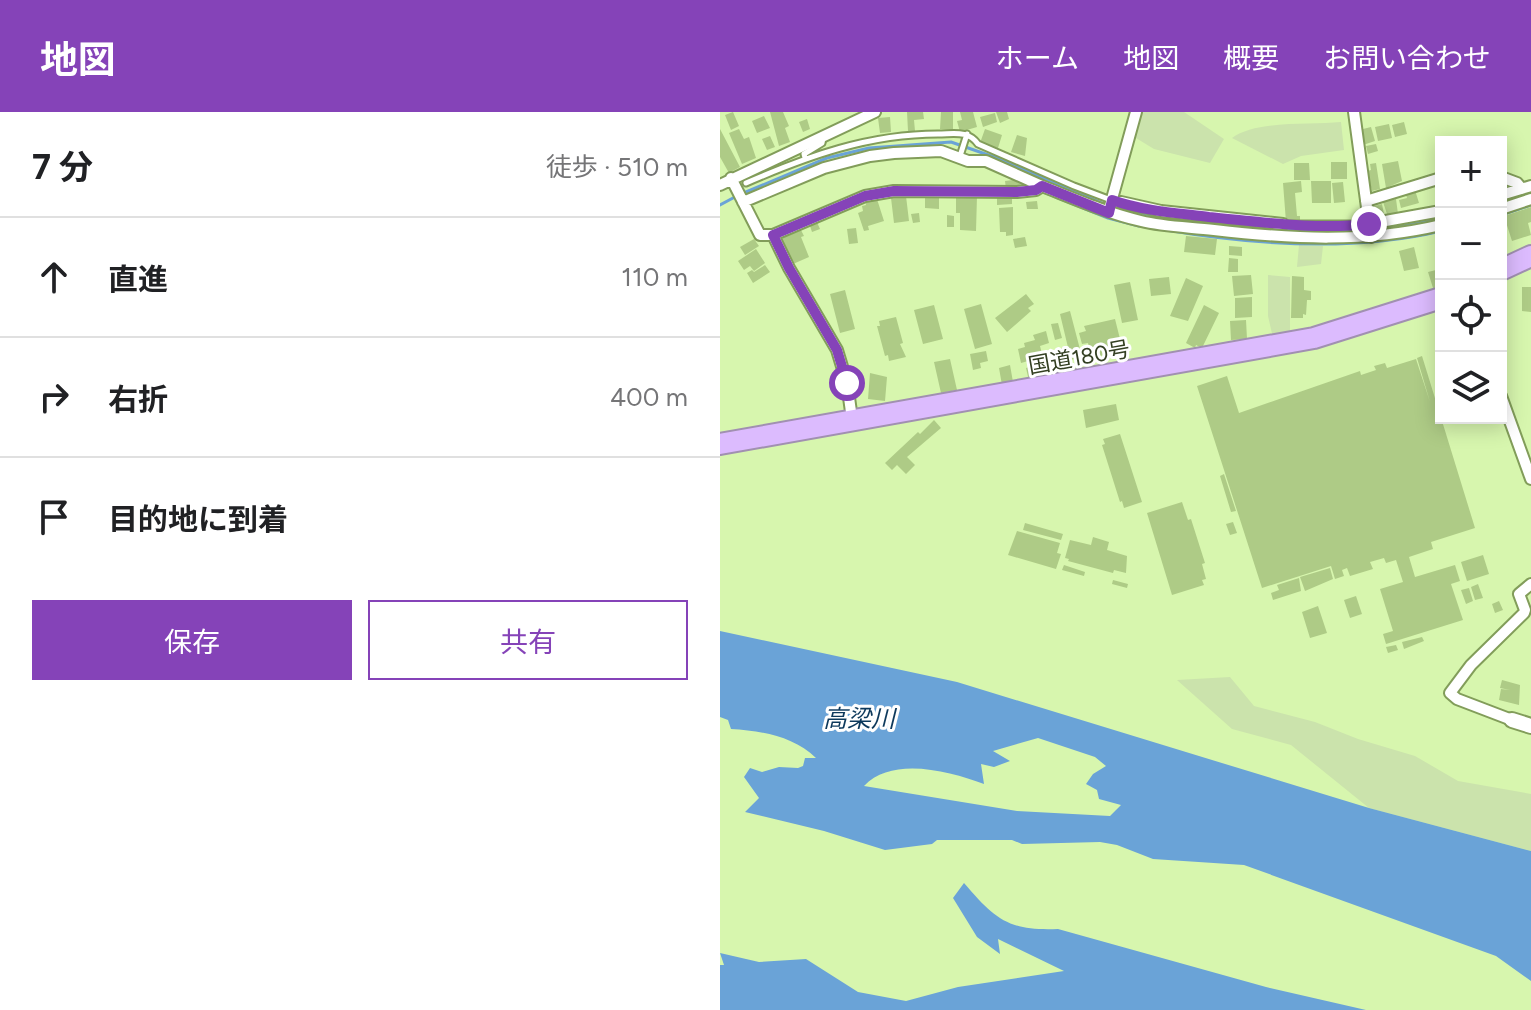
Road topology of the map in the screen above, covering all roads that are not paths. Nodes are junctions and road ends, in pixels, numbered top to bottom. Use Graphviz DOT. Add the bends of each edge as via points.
graph roads {
  1 [pos="875,112"];
  2 [pos="1136,112"];
  3 [pos="1354,112"];
  4 [pos="822,136"];
  5 [pos="966,138"];
  6 [pos="961,156"];
  7 [pos="805,158"];
  8 [pos="731,178"];
  9 [pos="1507,179"];
  10 [pos="1435,180"];
  11 [pos="746,183"];
  12 [pos="720,185"];
  13 [pos="1039,188"];
  14 [pos="1526,188"];
  15 [pos="1531,199"];
  16 [pos="1366,201"];
  17 [pos="743,202"];
  18 [pos="1110,206"];
  19 [pos="1504,208"];
  20 [pos="1435,213"];
  21 [pos="1283,224"];
  22 [pos="1435,225"];
  23 [pos="1370,230"];
  24 [pos="773,235"];
  25 [pos="1531,256"];
  26 [pos="1507,267"];
  27 [pos="1435,300"];
  28 [pos="1507,413"];
  29 [pos="852,419"];
  30 [pos="720,444"];
  31 [pos="1531,479"];
  32 [pos="1531,584"];
  33 [pos="1512,720"];
  34 [pos="1531,726"];
  1 -- 4 [label="street"];
  2 -- 18 [label="street"];
  3 -- 16 [label="street"];
  4 -- 7 [label="lane" via="822,143"];
  4 -- 8 [label="street"];
  5 -- 6 [label="lane"];
  5 -- 7 [label="lane" via="892,137"];
  5 -- 18 [label="lane"];
  6 -- 13 [label="street" via="986,161"];
  6 -- 17 [label="street" via="941,151 870,156 824,168"];
  7 -- 11 [label="lane"];
  8 -- 12 [label="street"];
  8 -- 17 [label="street"];
  9 -- 14 [label="street"];
  10 -- 16 [label="street"];
  13 -- 18 [label="street"];
  13 -- 24 [label="street" via="865,196"];
  15 -- 19 [label="street"];
  16 -- 23 [label="street"];
  17 -- 24 [label="street" via="760,235"];
  18 -- 21 [label="street"];
  18 -- 23 [label="street" via="1144,222 1302,239"];
  20 -- 23 [label="street"];
  21 -- 23 [label="lane"];
  22 -- 23 [label="street"];
  24 -- 29 [label="street" via="837,350"];
  25 -- 26 [label="highway"];
  27 -- 29 [label="highway, 国道180号" via="1314,338"];
  28 -- 31 [label="street"];
  29 -- 30 [label="highway, 国道180号"];
  32 -- 33 [label="street" via="1519,594 1524,613 1450,693"];
  33 -- 34 [label="street"];
}
